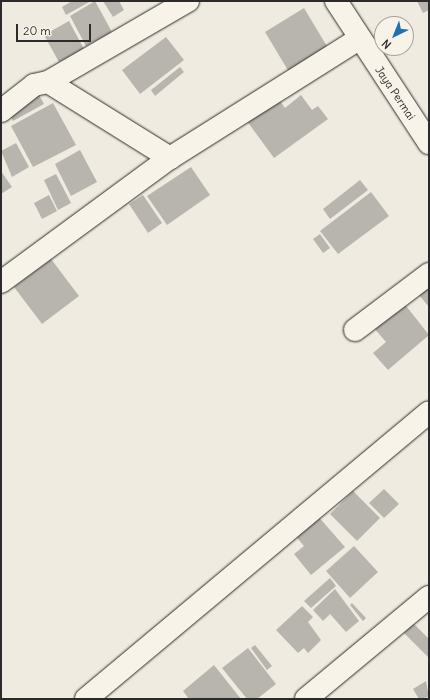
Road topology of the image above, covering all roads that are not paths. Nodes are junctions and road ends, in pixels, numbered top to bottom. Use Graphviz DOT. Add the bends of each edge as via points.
graph roads {
  1 [pos="188,1"];
  2 [pos="336,1"];
  3 [pos="359,39"];
  4 [pos="48,82"];
  5 [pos="1,111"];
  6 [pos="429,144"];
  7 [pos="170,158"];
  8 [pos="429,274"];
  9 [pos="1,282"];
  10 [pos="355,330"];
  11 [pos="429,412"];
  12 [pos="429,597"];
  13 [pos="86,699"];
  14 [pos="306,699"];
  1 -- 4 [label="street"];
  2 -- 3 [label="street, Jaya Permai"];
  3 -- 6 [label="street, Jaya Permai"];
  3 -- 7 [label="street"];
  4 -- 5 [label="street" via="34,85"];
  4 -- 7 [label="street"];
  7 -- 9 [label="street"];
  8 -- 10 [label="street"];
  11 -- 13 [label="street"];
  12 -- 14 [label="street"];
}
